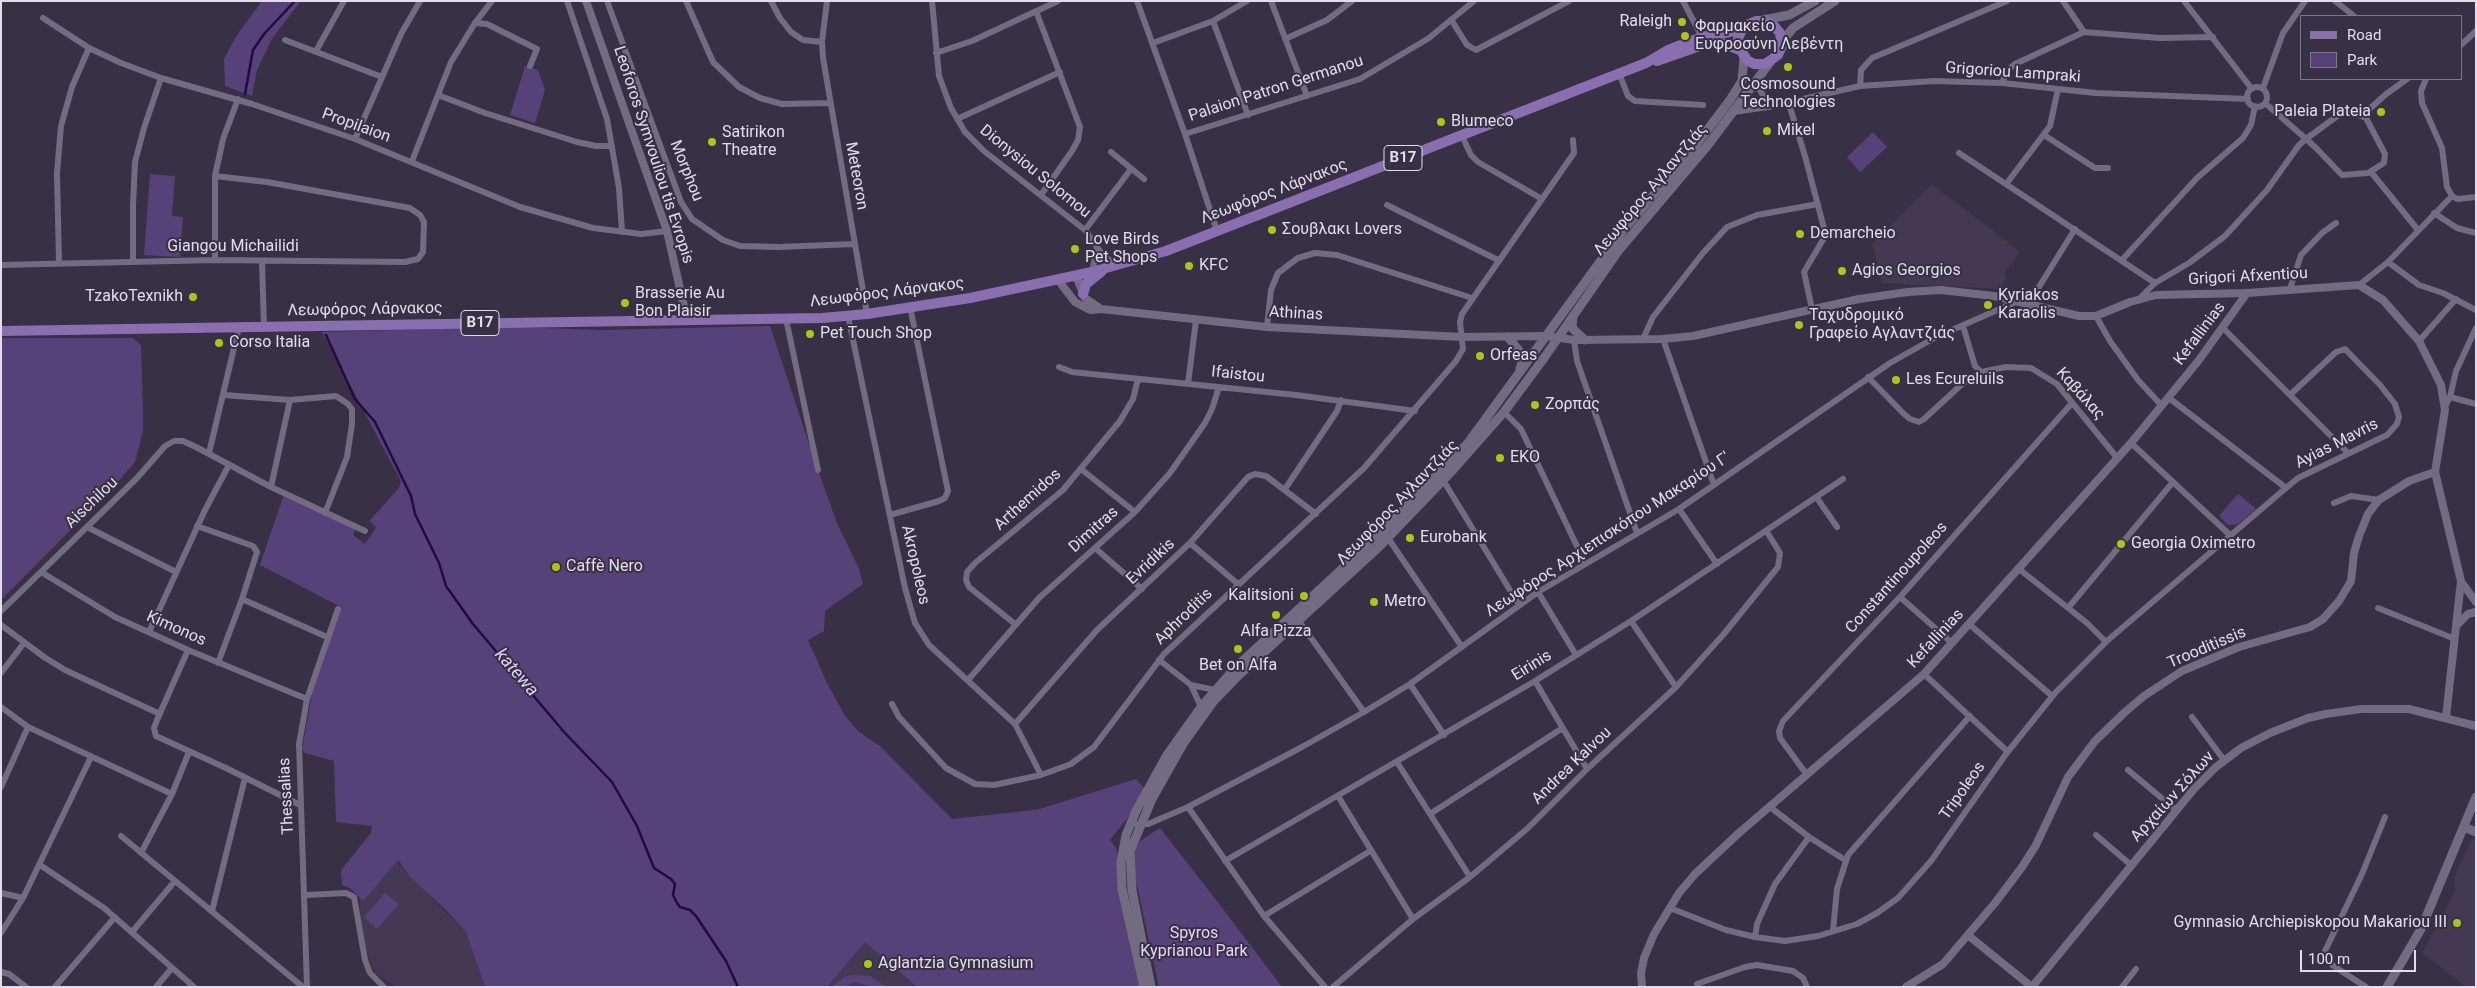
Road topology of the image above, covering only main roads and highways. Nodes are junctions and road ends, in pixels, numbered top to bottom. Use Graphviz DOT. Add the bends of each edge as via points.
graph roads {
  1 [pos="1815,1"];
  2 [pos="1835,1"];
  3 [pos="1763,20"];
  4 [pos="1743,28"];
  5 [pos="1782,41"];
  6 [pos="1741,54"];
  7 [pos="1772,61"];
  8 [pos="1646,63"];
  9 [pos="1112,267"];
  10 [pos="1083,294"];
  11 [pos="1573,316"];
  12 [pos="1,331"];
  13 [pos="1508,337"];
  14 [pos="1585,340"];
  15 [pos="1518,376"];
  16 [pos="2476,797"];
  17 [pos="2464,828"];
  18 [pos="2476,832"];
  19 [pos="1144,987"];
  20 [pos="1151,987"];
  21 [pos="2387,987"];
  1 -- 3 [label="main road, Λεωφόρος Λάρνακος" via="1789,15"];
  2 -- 5 [label="main road" via="1793,28"];
  3 -- 4 [label="main road, Λεωφόρος Λάρνακος / B17" via="1753,21"];
  3 -- 5 [label="main road" via="1777,28"];
  4 -- 6 [label="main road" via="1738,38"];
  4 -- 8 [label="main road, Λεωφόρος Λάρνακος / B17" via="1702,37 1668,50"];
  5 -- 7 [label="main road" via="1780,51"];
  6 -- 7 [label="main road, Λεωφόρος Λάρνακος / B17" via="1758,64"];
  6 -- 8 [label="main road, Λεωφόρος Λάρνακος / B17" via="1722,43 1708,44"];
  6 -- 15 [label="main road, Λεωφόρος Αγλαντζιάς" via="1742,81 1730,100 1690,153 1624,229"];
  7 -- 11 [label="main road, Λεωφόρος Αγλαντζιάς" via="1708,145 1630,235"];
  8 -- 9 [label="main road, Λεωφόρος Λάρνακος / B17" via="1217,231"];
  9 -- 10 [label="main road" via="1086,284"];
  9 -- 12 [label="main road, Λεωφόρος Λάρνακος / B17" via="1058,280 848,316"];
  11 -- 14 [label="main road" via="1572,328"];
  11 -- 20 [label="main road, Λεωφόρος Αγλαντζιάς" via="1504,412 1443,480 1388,538 1237,677 1213,702 1183,744 1130,851 1134,908"];
  13 -- 15 [label="main road" via="1518,347 1522,359"];
  15 -- 19 [label="main road, Λεωφόρος Αγλαντζιάς" via="1468,443 1440,474 1215,690 1151,782 1130,824 1122,852 1121,875"];
  16 -- 17 [label="main road"];
  17 -- 18 [label="main road"];
  17 -- 21 [label="main road" via="2421,929"];
}
